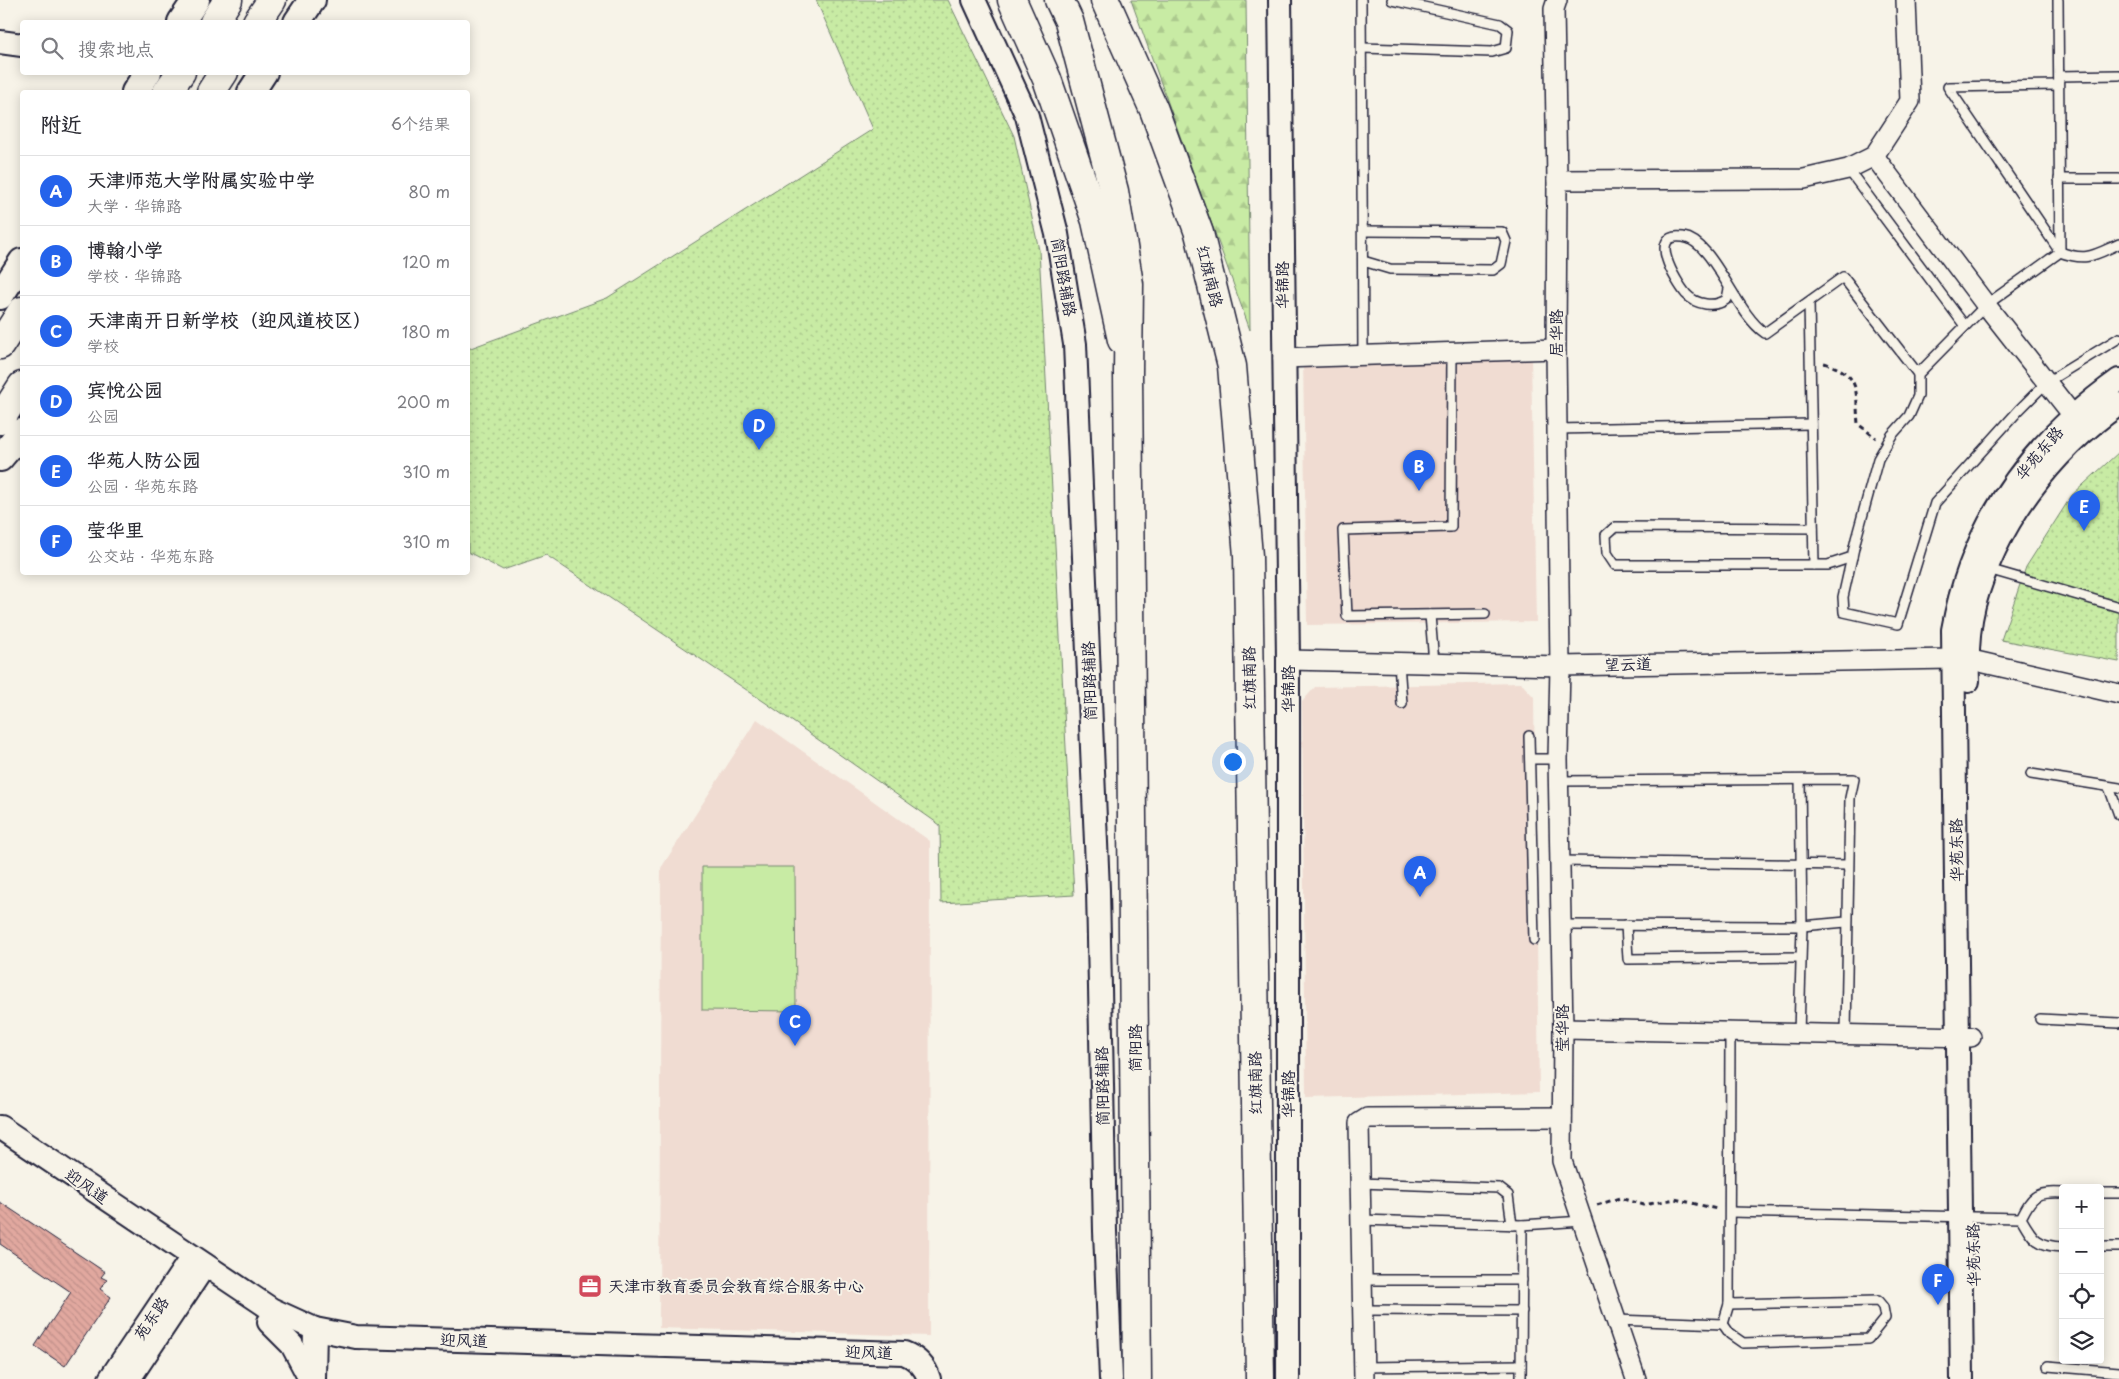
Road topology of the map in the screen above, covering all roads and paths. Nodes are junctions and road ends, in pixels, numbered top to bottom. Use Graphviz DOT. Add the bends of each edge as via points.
graph roads {
  1 [pos="196,0"];
  2 [pos="228,0"];
  3 [pos="272,0"];
  4 [pos="312,0"];
  5 [pos="974,0"];
  6 [pos="1012,0"];
  7 [pos="1059,0"];
  8 [pos="1105,0"];
  9 [pos="1280,0"];
  10 [pos="1361,0"];
  11 [pos="1392,0"];
  12 [pos="1557,0"];
  13 [pos="1906,0"];
  14 [pos="2058,0"];
  15 [pos="182,20"];
  16 [pos="215,20"];
  17 [pos="258,20"];
  18 [pos="298,20"];
  19 [pos="0,42"];
  20 [pos="20,45"];
  21 [pos="1362,48"];
  22 [pos="146,75"];
  23 [pos="179,75"];
  24 [pos="222,75"];
  25 [pos="262,75"];
  26 [pos="2119,75"];
  27 [pos="2058,81"];
  28 [pos="136,90"];
  29 [pos="168,90"];
  30 [pos="212,90"];
  31 [pos="252,90"];
  32 [pos="1874,156"];
  33 [pos="1848,169"];
  34 [pos="2059,179"];
  35 [pos="2119,179"];
  36 [pos="1557,180"];
  37 [pos="1362,231"];
  38 [pos="2119,244"];
  39 [pos="2060,252"];
  40 [pos="1363,261"];
  41 [pos="20,265"];
  42 [pos="1729,289"];
  43 [pos="1,293"];
  44 [pos="1809,302"];
  45 [pos="1986,305"];
  46 [pos="20,314"];
  47 [pos="1965,326"];
  48 [pos="2119,338"];
  49 [pos="0,345"];
  50 [pos="1556,348"];
  51 [pos="1452,352"];
  52 [pos="1363,355"];
  53 [pos="1283,358"];
  54 [pos="1810,359"];
  55 [pos="1128,373"];
  56 [pos="1918,374"];
  57 [pos="2119,380"];
  58 [pos="2047,382"];
  59 [pos="20,389"];
  60 [pos="2119,404"];
  61 [pos="0,420"];
  62 [pos="2078,423"];
  63 [pos="1811,424"];
  64 [pos="1557,429"];
  65 [pos="20,434"];
  66 [pos="1886,447"];
  67 [pos="0,458"];
  68 [pos="1813,528"];
  69 [pos="1852,557"];
  70 [pos="1814,565"];
  71 [pos="1979,566"];
  72 [pos="2119,607"];
  73 [pos="1485,614"];
  74 [pos="1430,615"];
  75 [pos="1960,659"];
  76 [pos="1288,660"];
  77 [pos="1399,663"];
  78 [pos="1434,663"];
  79 [pos="1560,666"];
  80 [pos="2119,694"];
  81 [pos="1402,704"];
  82 [pos="1529,736"];
  83 [pos="1530,759"];
  84 [pos="1558,759"];
  85 [pos="2031,774"];
  86 [pos="1800,780"];
  87 [pos="1559,781"];
  88 [pos="2114,788"];
  89 [pos="2119,815"];
  90 [pos="1560,861"];
  91 [pos="1802,864"];
  92 [pos="1848,865"];
  93 [pos="1846,922"];
  94 [pos="1561,925"];
  95 [pos="1626,925"];
  96 [pos="1802,926"];
  97 [pos="1534,940"];
  98 [pos="1799,957"];
  99 [pos="2040,1018"];
  100 [pos="2119,1023"];
  101 [pos="1563,1029"];
  102 [pos="1730,1033"];
  103 [pos="1799,1034"];
  104 [pos="1846,1034"];
  105 [pos="1965,1037"];
  106 [pos="1562,1117"];
  107 [pos="0,1127"];
  108 [pos="0,1144"];
  109 [pos="1360,1183"];
  110 [pos="2059,1193"];
  111 [pos="2104,1193"];
  112 [pos="2119,1194"];
  113 [pos="1730,1212"];
  114 [pos="1581,1216"];
  115 [pos="1966,1218"];
  116 [pos="2021,1218"];
  117 [pos="1361,1220"];
  118 [pos="1512,1224"];
  119 [pos="1522,1225"];
  120 [pos="2059,1247"];
  121 [pos="2104,1247"];
  122 [pos="2119,1247"];
  123 [pos="192,1267"];
  124 [pos="1362,1280"];
  125 [pos="1522,1280"];
  126 [pos="1729,1304"];
  127 [pos="1363,1310"];
  128 [pos="1522,1311"];
  129 [pos="1616,1320"];
  130 [pos="269,1322"];
  131 [pos="1723,1324"];
  132 [pos="321,1338"];
  133 [pos="1521,1365"];
  134 [pos="2048,1366"];
  135 [pos="2119,1372"];
  136 [pos="1364,1373"];
  137 [pos="928,1374"];
  138 [pos="110,1379"];
  139 [pos="129,1379"];
  140 [pos="310,1379"];
  141 [pos="314,1379"];
  142 [pos="326,1379"];
  143 [pos="1112,1379"];
  144 [pos="1137,1379"];
  145 [pos="1260,1379"];
  146 [pos="1288,1379"];
  147 [pos="1521,1379"];
  148 [pos="1636,1379"];
  149 [pos="1962,1379"];
  150 [pos="1974,1379"];
  1 -- 15 [label="main road"];
  2 -- 16 [label="main road"];
  3 -- 17 [label="main road"];
  4 -- 18 [label="main road"];
  5 -- 143 [label="street, 简阳路辅路" via="1027,116 1057,234 1075,344 1098,890 1105,1231"];
  6 -- 55 [label="main road" via="1048,79 1096,221"];
  7 -- 55 [label="main road" via="1069,21 1114,191 1129,284"];
  8 -- 145 [label="main road, 红旗南路" via="1154,110 1199,233 1232,366 1248,556"];
  9 -- 53 [label="street, 华锦路"];
  10 -- 21 [label="lane"];
  11 -- 21 [label="lane" via="1500,24 1508,30 1506,48 1492,52"];
  12 -- 36 [label="street, 居华路" via="1554,8"];
  13 -- 32 [label="street" via="1910,101"];
  14 -- 27 [label="lane"];
  19 -- 20 [label="street"];
  21 -- 37 [label="lane"];
  22 -- 28 [label="main road"];
  23 -- 29 [label="main road"];
  24 -- 30 [label="main road"];
  25 -- 31 [label="main road"];
  26 -- 27 [label="lane"];
  27 -- 34 [label="lane"];
  27 -- 39 [label="lane" via="1948,87"];
  32 -- 33 [label="street"];
  32 -- 45 [label="street"];
  33 -- 36 [label="street" via="1804,179"];
  33 -- 47 [label="lane"];
  34 -- 35 [label="lane"];
  34 -- 39 [label="lane"];
  36 -- 50 [label="street, 居华路"];
  37 -- 40 [label="lane"];
  37 -- 40 [label="lane" via="1502,232 1506,241 1501,264 1492,270 1390,269"];
  38 -- 39 [label="lane" via="2090,257 2076,258"];
  39 -- 45 [label="lane"];
  40 -- 52 [label="lane"];
  41 -- 43 [label="main road"];
  42 -- 42 [label="lane" via="1706,250 1692,238 1678,236 1665,245 1670,268 1679,286 1693,302 1722,303 1727,299"];
  42 -- 44 [label="lane" via="1755,327 1765,333"];
  44 -- 54 [label="lane"];
  44 -- 56 [label="lane" via="1843,277"];
  45 -- 47 [label="lane"];
  45 -- 58 [label="street"];
  46 -- 49 [label="main road"];
  47 -- 56 [label="lane"];
  48 -- 58 [label="lane"];
  50 -- 51 [label="street"];
  50 -- 64 [label="street, 居华路"];
  51 -- 52 [label="street"];
  51 -- 74 [label="lane" via="1450,527 1344,530 1347,616"];
  52 -- 53 [label="street"];
  53 -- 76 [label="street, 华锦路"];
  54 -- 63 [label="lane"];
  54 -- 66 [label="path" via="1835,366 1849,376 1856,388 1858,424"];
  55 -- 144 [label="main road, 简阳路"];
  56 -- 66 [label="lane" via="1918,396"];
  57 -- 62 [label="street, 华苑东路"];
  58 -- 62 [label="street"];
  58 -- 69 [label="lane" via="1936,503 1898,624 1844,612 1843,597"];
  59 -- 61 [label="main road"];
  60 -- 62 [label="street, 华苑东路"];
  62 -- 71 [label="street, 华苑东路"];
  63 -- 64 [label="lane"];
  63 -- 68 [label="lane"];
  64 -- 79 [label="street, 居华路"];
  65 -- 67 [label="main road"];
  66 -- 69 [label="lane" via="1878,459"];
  68 -- 70 [label="lane"];
  68 -- 70 [label="lane" via="1615,527 1606,535 1607,553 1615,565"];
  69 -- 70 [label="lane" via="1828,565"];
  71 -- 72 [label="lane"];
  71 -- 75 [label="street, 华苑东路" via="1974,605"];
  73 -- 74 [label="lane"];
  74 -- 78 [label="lane"];
  75 -- 79 [label="street, 望云道"];
  75 -- 80 [label="street, 望云道"];
  75 -- 105 [label="street, 华苑东路"];
  76 -- 77 [label="street, 望云道"];
  76 -- 146 [label="street, 华锦路"];
  77 -- 78 [label="street, 望云道"];
  77 -- 81 [label="lane"];
  78 -- 79 [label="street, 望云道"];
  79 -- 84 [label="street, 莹华路"];
  82 -- 83 [label="lane"];
  83 -- 84 [label="lane"];
  83 -- 97 [label="lane"];
  84 -- 87 [label="street, 莹华路"];
  85 -- 88 [label="lane"];
  86 -- 87 [label="lane"];
  86 -- 91 [label="lane"];
  86 -- 92 [label="lane" via="1854,779 1850,798"];
  87 -- 90 [label="street, 莹华路"];
  88 -- 89 [label="lane"];
  90 -- 91 [label="lane"];
  90 -- 94 [label="street, 莹华路"];
  91 -- 92 [label="lane"];
  91 -- 96 [label="lane"];
  92 -- 93 [label="lane"];
  93 -- 96 [label="lane"];
  93 -- 104 [label="lane"];
  94 -- 95 [label="lane"];
  94 -- 101 [label="street, 莹华路"];
  95 -- 96 [label="lane"];
  95 -- 98 [label="lane" via="1628,959"];
  96 -- 98 [label="lane"];
  98 -- 103 [label="lane"];
  99 -- 100 [label="lane"];
  101 -- 102 [label="street"];
  101 -- 106 [label="street, 莹华路"];
  102 -- 103 [label="street"];
  102 -- 113 [label="lane"];
  103 -- 104 [label="street"];
  104 -- 105 [label="street"];
  105 -- 115 [label="street, 华苑东路"];
  106 -- 109 [label="street" via="1367,1118 1359,1123"];
  106 -- 114 [label="street, 莹华路" via="1562,1161"];
  107 -- 123 [label="street, 迎风道" via="154,1231"];
  108 -- 123 [label="street, 迎风道"];
  109 -- 117 [label="street"];
  109 -- 118 [label="lane" via="1499,1188 1508,1195"];
  110 -- 116 [label="lane" via="2042,1192 2031,1199"];
  111 -- 112 [label="lane"];
  113 -- 114 [label="path" via="1675,1199 1644,1205 1620,1198"];
  113 -- 115 [label="lane"];
  113 -- 126 [label="lane"];
  114 -- 119 [label="lane"];
  114 -- 129 [label="street, 莹华路"];
  115 -- 116 [label="lane"];
  115 -- 149 [label="street, 华苑东路"];
  115 -- 150 [label="street, 华苑东路"];
  116 -- 120 [label="lane" via="2032,1238 2048,1246"];
  117 -- 118 [label="lane"];
  117 -- 124 [label="street"];
  118 -- 119 [label="lane"];
  119 -- 125 [label="lane"];
  121 -- 122 [label="lane"];
  123 -- 130 [label="street, 迎风道"];
  123 -- 132 [label="street, 迎风道"];
  123 -- 138 [label="street, 苑东路"];
  123 -- 139 [label="street, 苑东路" via="177,1308"];
  124 -- 125 [label="lane"];
  124 -- 127 [label="street"];
  125 -- 128 [label="lane"];
  126 -- 131 [label="lane"];
  126 -- 131 [label="lane" via="1878,1301 1885,1318 1868,1339 1742,1343"];
  127 -- 128 [label="lane"];
  127 -- 136 [label="street"];
  128 -- 133 [label="lane"];
  129 -- 131 [label="lane"];
  129 -- 148 [label="street, 莹华路"];
  130 -- 132 [label="street, 迎风道"];
  130 -- 140 [label="street" via="292,1345"];
  132 -- 137 [label="street, 迎风道" via="352,1349 907,1364"];
  132 -- 141 [label="street"];
  132 -- 142 [label="street"];
  133 -- 136 [label="lane"];
  133 -- 147 [label="lane"];
  134 -- 135 [label="lane"];
}
